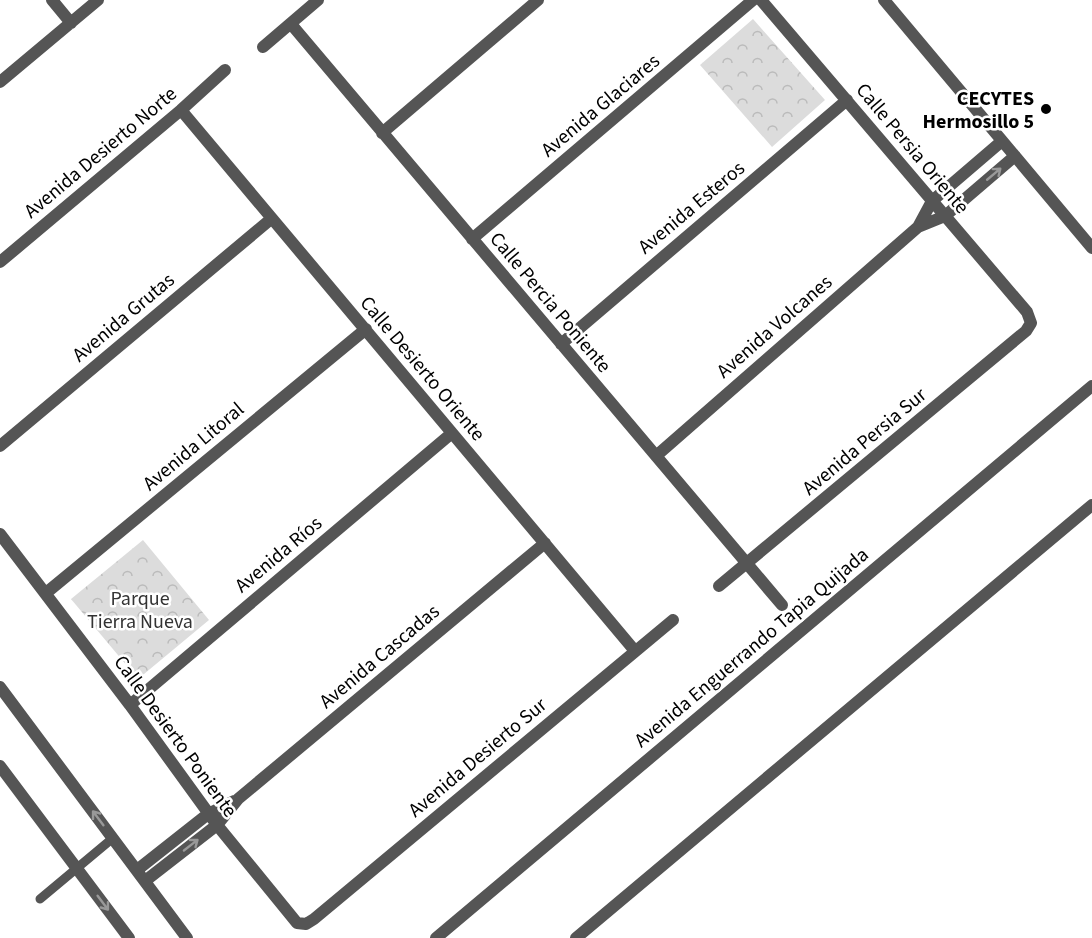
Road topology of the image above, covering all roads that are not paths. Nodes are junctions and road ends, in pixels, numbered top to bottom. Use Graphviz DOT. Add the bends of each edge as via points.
graph roads {
  1 [pos="52,0"];
  2 [pos="98,0"];
  3 [pos="318,0"];
  4 [pos="538,0"];
  5 [pos="753,0"];
  6 [pos="761,0"];
  7 [pos="884,0"];
  8 [pos="71,23"];
  9 [pos="291,24"];
  10 [pos="263,47"];
  11 [pos="225,70"];
  12 [pos="0,82"];
  13 [pos="847,100"];
  14 [pos="181,110"];
  15 [pos="382,132"];
  16 [pos="1002,141"];
  17 [pos="1015,156"];
  18 [pos="933,201"];
  19 [pos="945,216"];
  20 [pos="271,219"];
  21 [pos="918,227"];
  22 [pos="472,239"];
  23 [pos="1092,248"];
  24 [pos="0,262"];
  25 [pos="1031,323"];
  26 [pos="366,329"];
  27 [pos="561,344"];
  28 [pos="1092,386"];
  29 [pos="452,433"];
  30 [pos="0,446"];
  31 [pos="656,456"];
  32 [pos="1092,505"];
  33 [pos="0,534"];
  34 [pos="545,543"];
  35 [pos="746,563"];
  36 [pos="719,586"];
  37 [pos="46,593"];
  38 [pos="782,605"];
  39 [pos="673,620"];
  40 [pos="635,651"];
  41 [pos="0,687"];
  42 [pos="129,705"];
  43 [pos="0,766"];
  44 [pos="238,799"];
  45 [pos="208,814"];
  46 [pos="217,825"];
  47 [pos="113,838"];
  48 [pos="77,868"];
  49 [pos="137,870"];
  50 [pos="145,881"];
  51 [pos="40,899"];
  52 [pos="306,924"];
  53 [pos="129,938"];
  54 [pos="187,938"];
  55 [pos="436,938"];
  56 [pos="576,938"];
  1 -- 8 [label="street"];
  2 -- 8 [label="street"];
  3 -- 9 [label="street"];
  4 -- 15 [label="street"];
  5 -- 22 [label="street, Avenida Glaciares"];
  6 -- 13 [label="street, Calle Persia Oriente"];
  7 -- 16 [label="street"];
  8 -- 12 [label="street"];
  9 -- 10 [label="street"];
  9 -- 15 [label="street, Calle Percia Poniente"];
  11 -- 14 [label="street, Avenida Desierto Norte"];
  13 -- 18 [label="street, Calle Persia Oriente"];
  13 -- 27 [label="street, Avenida Esteros"];
  14 -- 20 [label="street, Calle Desierto Oriente"];
  14 -- 24 [label="street, Avenida Desierto Norte"];
  15 -- 22 [label="street, Calle Percia Poniente"];
  16 -- 17 [label="street"];
  16 -- 18 [label="street, Avenida Volcanes"];
  19 -- 17 [label="street, Avenida Volcanes, one-way"];
  17 -- 23 [label="street"];
  18 -- 19 [label="street, Calle Persia Oriente"];
  18 -- 21 [label="street, Avenida Volcanes"];
  19 -- 21 [label="street, Avenida Volcanes"];
  19 -- 25 [label="street, Calle Persia Oriente" via="1027,312"];
  20 -- 26 [label="street, Calle Desierto Oriente"];
  20 -- 30 [label="street, Avenida Grutas"];
  21 -- 31 [label="street, Avenida Volcanes"];
  22 -- 27 [label="street, Calle Percia Poniente"];
  25 -- 35 [label="street, Avenida Persia Sur"];
  26 -- 29 [label="street, Calle Desierto Oriente"];
  26 -- 37 [label="street, Avenida Litoral"];
  27 -- 31 [label="street, Calle Percia Poniente"];
  28 -- 55 [label="street, Avenida Enguerrando Tapia Quijada"];
  29 -- 34 [label="street, Calle Desierto Oriente"];
  29 -- 42 [label="street, Avenida Ríos"];
  31 -- 35 [label="street, Calle Percia Poniente"];
  32 -- 56 [label="street"];
  33 -- 37 [label="street, Calle Desierto Poniente"];
  34 -- 40 [label="street, Calle Desierto Oriente"];
  34 -- 44 [label="street, Avenida Cascadas"];
  35 -- 36 [label="street, Avenida Persia Sur"];
  35 -- 38 [label="street, Calle Percia Poniente"];
  37 -- 42 [label="street, Calle Desierto Poniente"];
  39 -- 40 [label="street, Avenida Desierto Sur"];
  40 -- 52 [label="street, Avenida Desierto Sur"];
  47 -- 41 [label="street, one-way"];
  42 -- 45 [label="street, Calle Desierto Poniente"];
  43 -- 48 [label="street"];
  44 -- 45 [label="street, Avenida Cascadas"];
  44 -- 46 [label="street, Avenida Cascadas"];
  45 -- 46 [label="street, Calle Desierto Poniente"];
  45 -- 49 [label="street, Avenida Cascadas"];
  50 -- 46 [label="street, Avenida Cascadas, one-way"];
  46 -- 52 [label="street, Calle Desierto Poniente" via="291,918"];
  47 -- 48 [label="lane"];
  47 -- 49 [label="street"];
  48 -- 51 [label="lane"];
  48 -- 53 [label="street, one-way"];
  49 -- 50 [label="street"];
  50 -- 54 [label="street"];
}
